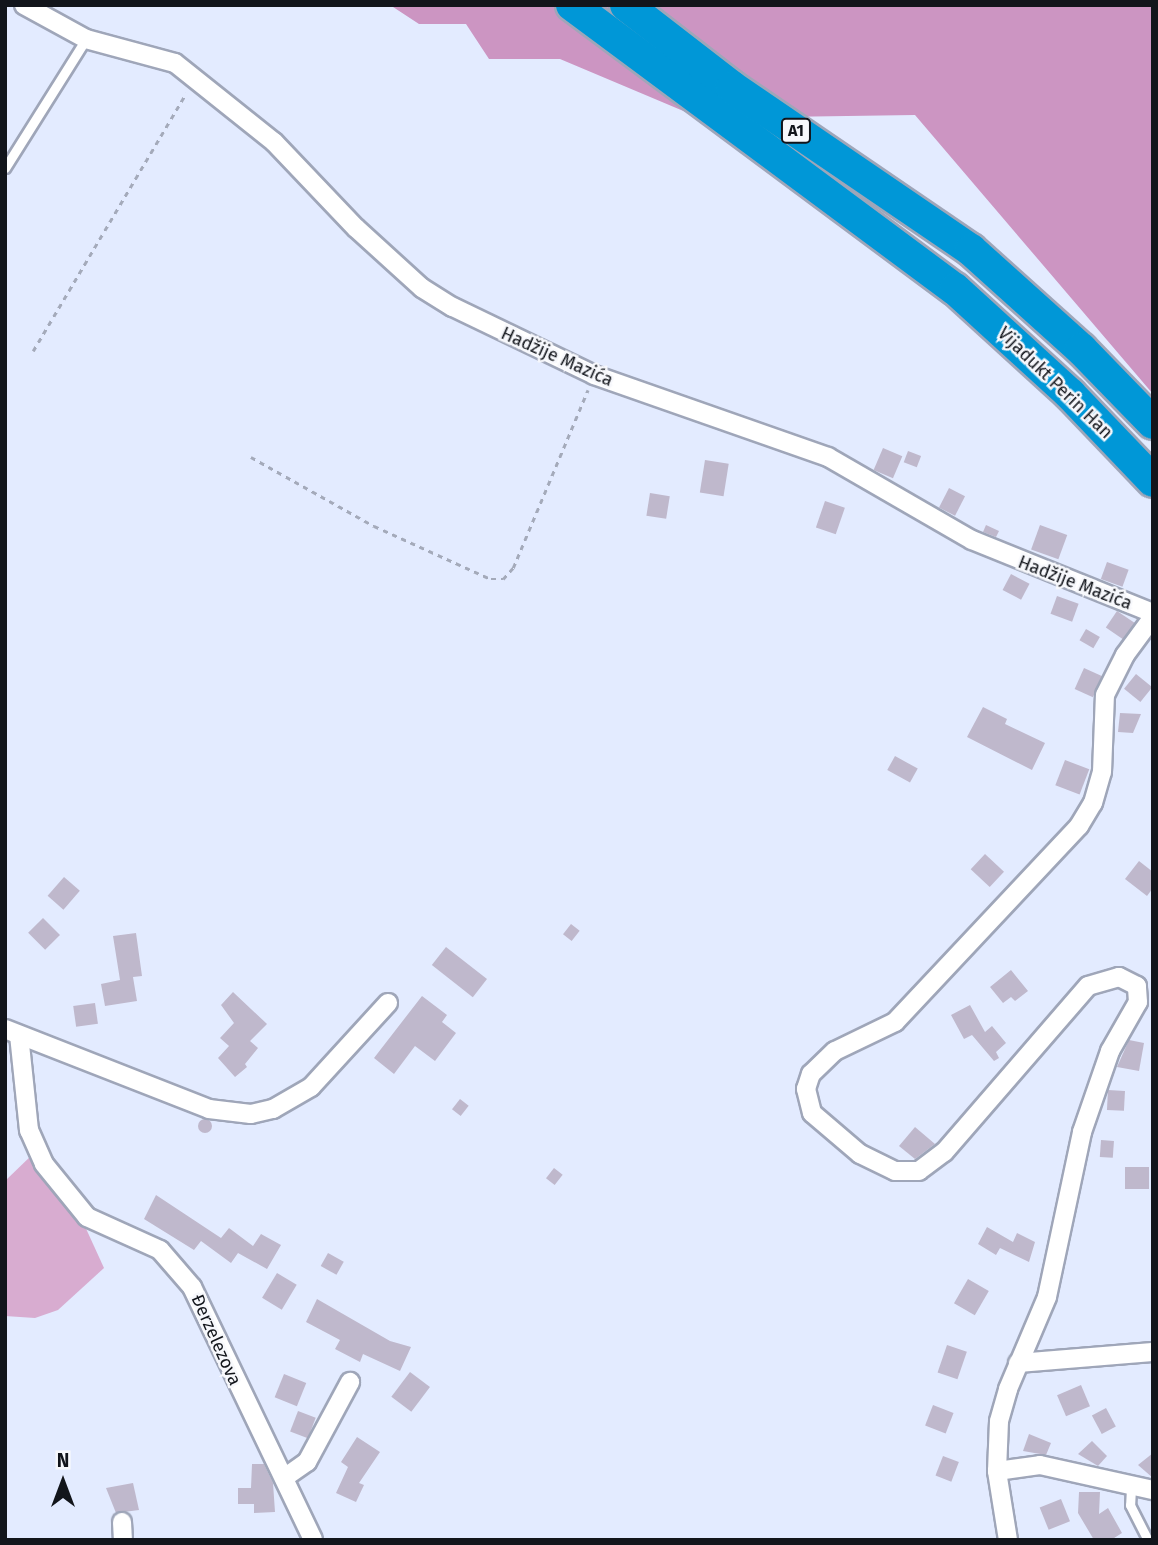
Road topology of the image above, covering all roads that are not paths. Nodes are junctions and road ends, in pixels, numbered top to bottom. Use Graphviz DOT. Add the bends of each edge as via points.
graph roads {
  1 [pos="24,5"];
  2 [pos="572,5"];
  3 [pos="626,5"];
  4 [pos="86,39"];
  5 [pos="5,167"];
  6 [pos="1153,423"];
  7 [pos="1153,481"];
  8 [pos="1153,615"];
  9 [pos="388,1003"];
  10 [pos="12,1032"];
  11 [pos="1153,1352"];
  12 [pos="1018,1363"];
  13 [pos="350,1382"];
  14 [pos="997,1471"];
  15 [pos="284,1478"];
  16 [pos="1131,1488"];
  17 [pos="1153,1490"];
  18 [pos="313,1540"];
  19 [pos="1008,1540"];
  20 [pos="1148,1540"];
  1 -- 4 [label="street, Hadžije Mazića"];
  2 -- 7 [label="highway, Vijadukt Perin Han / A1" via="702,106 955,289 1070,394"];
  3 -- 6 [label="highway, A1" via="732,87 971,250 1081,349"];
  4 -- 5 [label="lane"];
  4 -- 8 [label="street, Hadžije Mazića" via="167,60 194,78 274,142 337,211 422,288 594,375 828,457 982,545"];
  8 -- 12 [label="street" via="1105,695 1102,772 1093,803 1079,826 895,1022 835,1051 811,1074 806,1089 812,1113 860,1154 895,1171 919,1171 944,1152 1088,986 1119,977 1137,986 1138,1002 1110,1051 1082,1132 1047,1297"];
  9 -- 10 [label="street" via="311,1087 273,1109 251,1114 209,1109"];
  10 -- 15 [label="street, Đerzelezova" via="29,1129 44,1164 87,1217 144,1241 173,1262 201,1303 231,1376"];
  11 -- 12 [label="street"];
  12 -- 14 [label="street" via="999,1421"];
  13 -- 15 [label="street" via="307,1462"];
  14 -- 16 [label="street" via="1040,1465"];
  14 -- 19 [label="street"];
  15 -- 18 [label="street, Đerzelezova"];
  16 -- 17 [label="street"];
  16 -- 20 [label="lane" via="1130,1505"];
}
